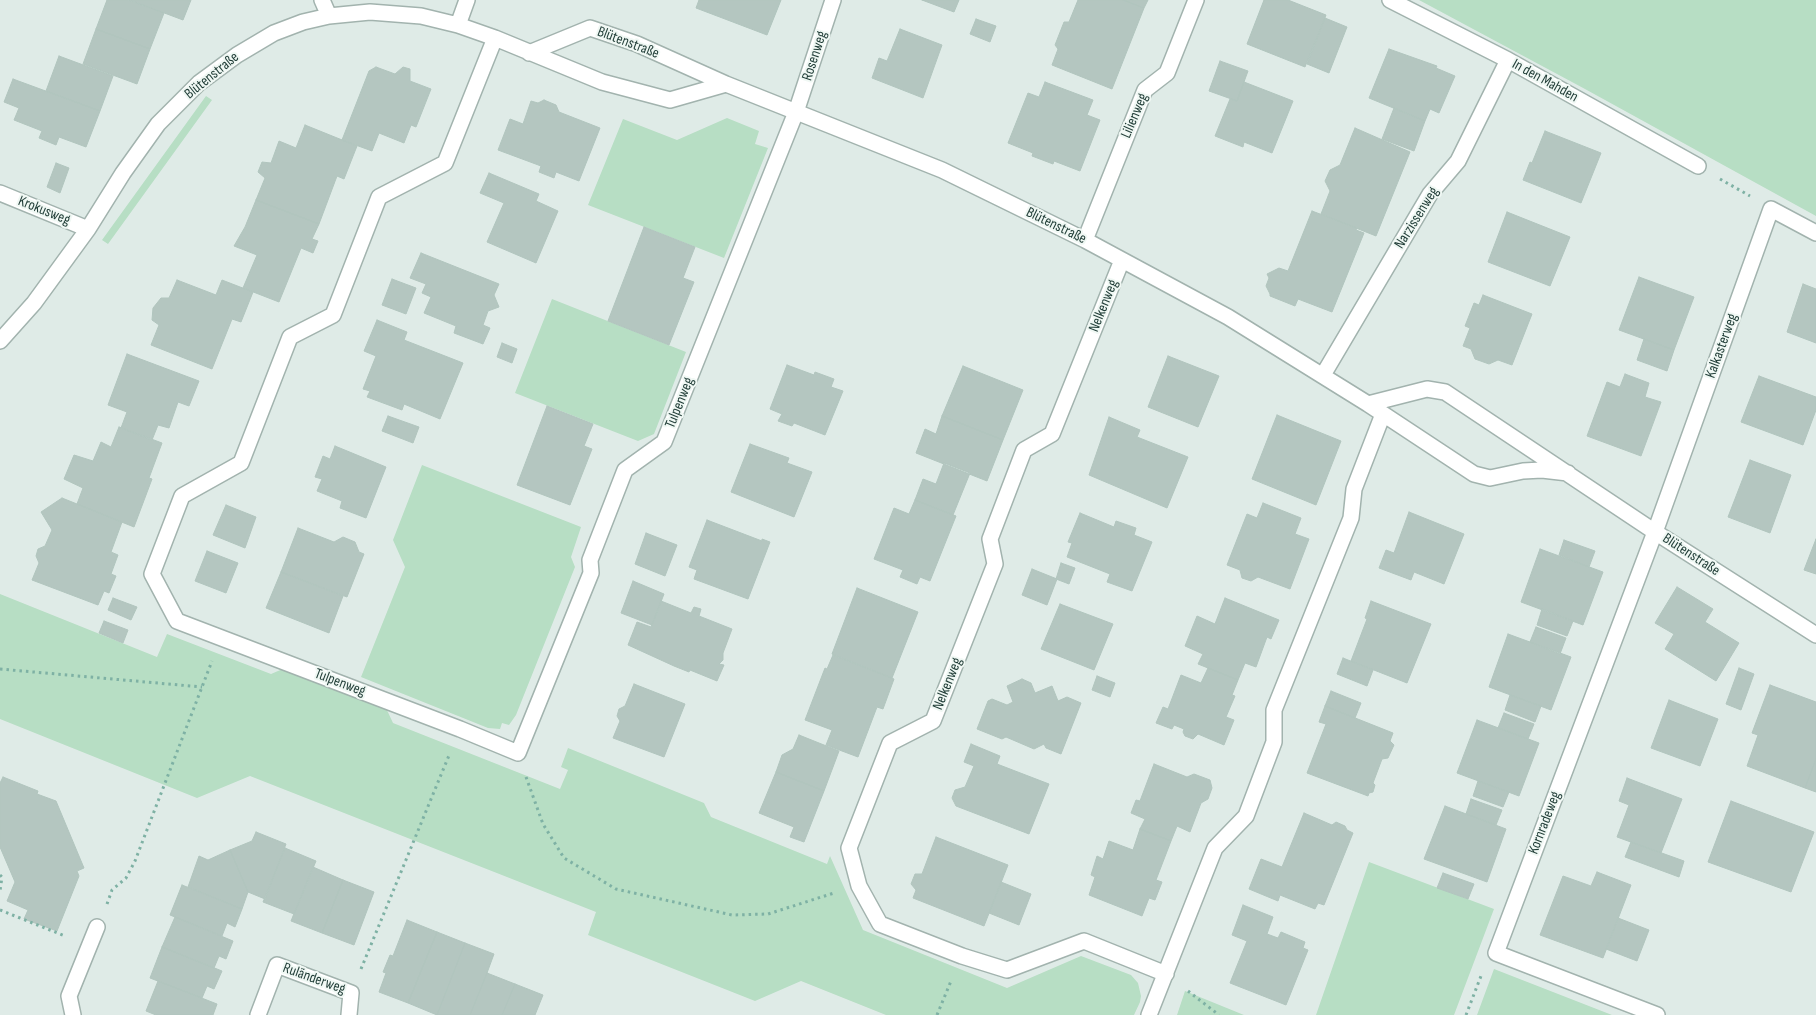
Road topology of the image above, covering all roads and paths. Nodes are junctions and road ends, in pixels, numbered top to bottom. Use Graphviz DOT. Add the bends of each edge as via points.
graph roads {
  1 [pos="322,0"];
  2 [pos="467,0"];
  3 [pos="833,0"];
  4 [pos="1196,0"];
  5 [pos="1390,0"];
  6 [pos="329,16"];
  7 [pos="458,25"];
  8 [pos="495,38"];
  9 [pos="530,53"];
  10 [pos="1508,60"];
  11 [pos="726,84"];
  12 [pos="796,112"];
  13 [pos="1698,166"];
  14 [pos="0,194"];
  15 [pos="1771,209"];
  16 [pos="88,228"];
  17 [pos="1816,233"];
  18 [pos="1085,240"];
  19 [pos="1122,260"];
  20 [pos="0,341"];
  21 [pos="1323,375"];
  22 [pos="1368,404"];
  23 [pos="1383,414"];
  24 [pos="1568,473"];
  25 [pos="1655,532"];
  26 [pos="1816,634"];
  27 [pos="221,638"];
  28 [pos="0,669"];
  29 [pos="202,687"];
  30 [pos="460,729"];
  31 [pos="518,753"];
  32 [pos="0,875"];
  33 [pos="126,878"];
  34 [pos="859,886"];
  35 [pos="0,891"];
  36 [pos="0,910"];
  37 [pos="97,927"];
  38 [pos="89,945"];
  39 [pos="962,956"];
  40 [pos="1166,974"];
  41 [pos="1482,975"];
  42 [pos="351,993"];
  43 [pos="73,1015"];
  44 [pos="258,1015"];
  45 [pos="349,1015"];
  46 [pos="937,1015"];
  47 [pos="1149,1015"];
  48 [pos="1219,1015"];
  49 [pos="1466,1015"];
  50 [pos="1657,1015"];
  1 -- 6 [label="street"];
  2 -- 7 [label="street"];
  3 -- 12 [label="street, Rosenweg"];
  4 -- 18 [label="street, Lilienweg" via="1166,73 1145,90"];
  5 -- 10 [label="street, In den Mahden"];
  6 -- 7 [label="street, Blütenstraße" via="392,13"];
  6 -- 16 [label="street, Blütenstraße" via="274,33 199,82 158,124"];
  7 -- 8 [label="street, Blütenstraße"];
  8 -- 9 [label="street, Blütenstraße"];
  8 -- 27 [label="street, Tulpenweg" via="445,164 379,197 333,315 290,337 241,463 182,496 152,574 177,621"];
  9 -- 11 [label="street, Blütenstraße" via="602,82 670,100"];
  9 -- 11 [label="street, Blütenstraße" via="590,28 638,44"];
  10 -- 13 [label="street, In den Mahden"];
  10 -- 21 [label="street, Narzissenweg" via="1458,161 1430,194"];
  11 -- 12 [label="street, Blütenstraße"];
  12 -- 18 [label="street, Blütenstraße" via="942,170"];
  12 -- 31 [label="street, Tulpenweg" via="664,442 624,470 590,560 591,573"];
  13 -- 15 [label="path"];
  14 -- 16 [label="street, Krokusweg"];
  15 -- 17 [label="street"];
  15 -- 25 [label="street, Kalkasterweg"];
  16 -- 20 [label="street, Blütenstraße" via="34,303"];
  18 -- 19 [label="street, Blütenstraße"];
  19 -- 21 [label="street, Blütenstraße" via="1228,317"];
  19 -- 34 [label="street, Nelkenweg" via="1052,434 1024,450 990,538 995,564 934,721 890,743 850,848"];
  21 -- 22 [label="street, Blütenstraße"];
  22 -- 23 [label="street, Blütenstraße"];
  22 -- 24 [label="street, Blütenstraße" via="1427,389 1445,392"];
  23 -- 24 [label="street, Blütenstraße" via="1474,474 1490,478 1523,471"];
  23 -- 40 [label="street" via="1354,489 1351,518 1274,710 1274,742 1246,816 1215,848"];
  24 -- 25 [label="street, Blütenstraße"];
  25 -- 26 [label="street, Blütenstraße"];
  25 -- 50 [label="street, Kornradeweg" via="1496,953"];
  27 -- 29 [label="path"];
  27 -- 30 [label="street, Tulpenweg"];
  28 -- 29 [label="path"];
  29 -- 33 [label="path"];
  30 -- 31 [label="street, Tulpenweg"];
  30 -- 42 [label="path"];
  31 -- 34 [label="path" via="543,824 564,858 616,889 732,915 768,914"];
  32 -- 35 [label="path"];
  34 -- 39 [label="street, Nelkenweg" via="880,924"];
  36 -- 38 [label="path"];
  37 -- 38 [label="street"];
  38 -- 43 [label="street" via="69,996"];
  39 -- 40 [label="street, Nelkenweg" via="1007,970 1084,941"];
  39 -- 46 [label="path"];
  40 -- 47 [label="street"];
  40 -- 48 [label="path"];
  41 -- 49 [label="path"];
  42 -- 44 [label="street, Ruländerweg" via="277,964"];
  42 -- 45 [label="street, Ruländerweg"];
}
